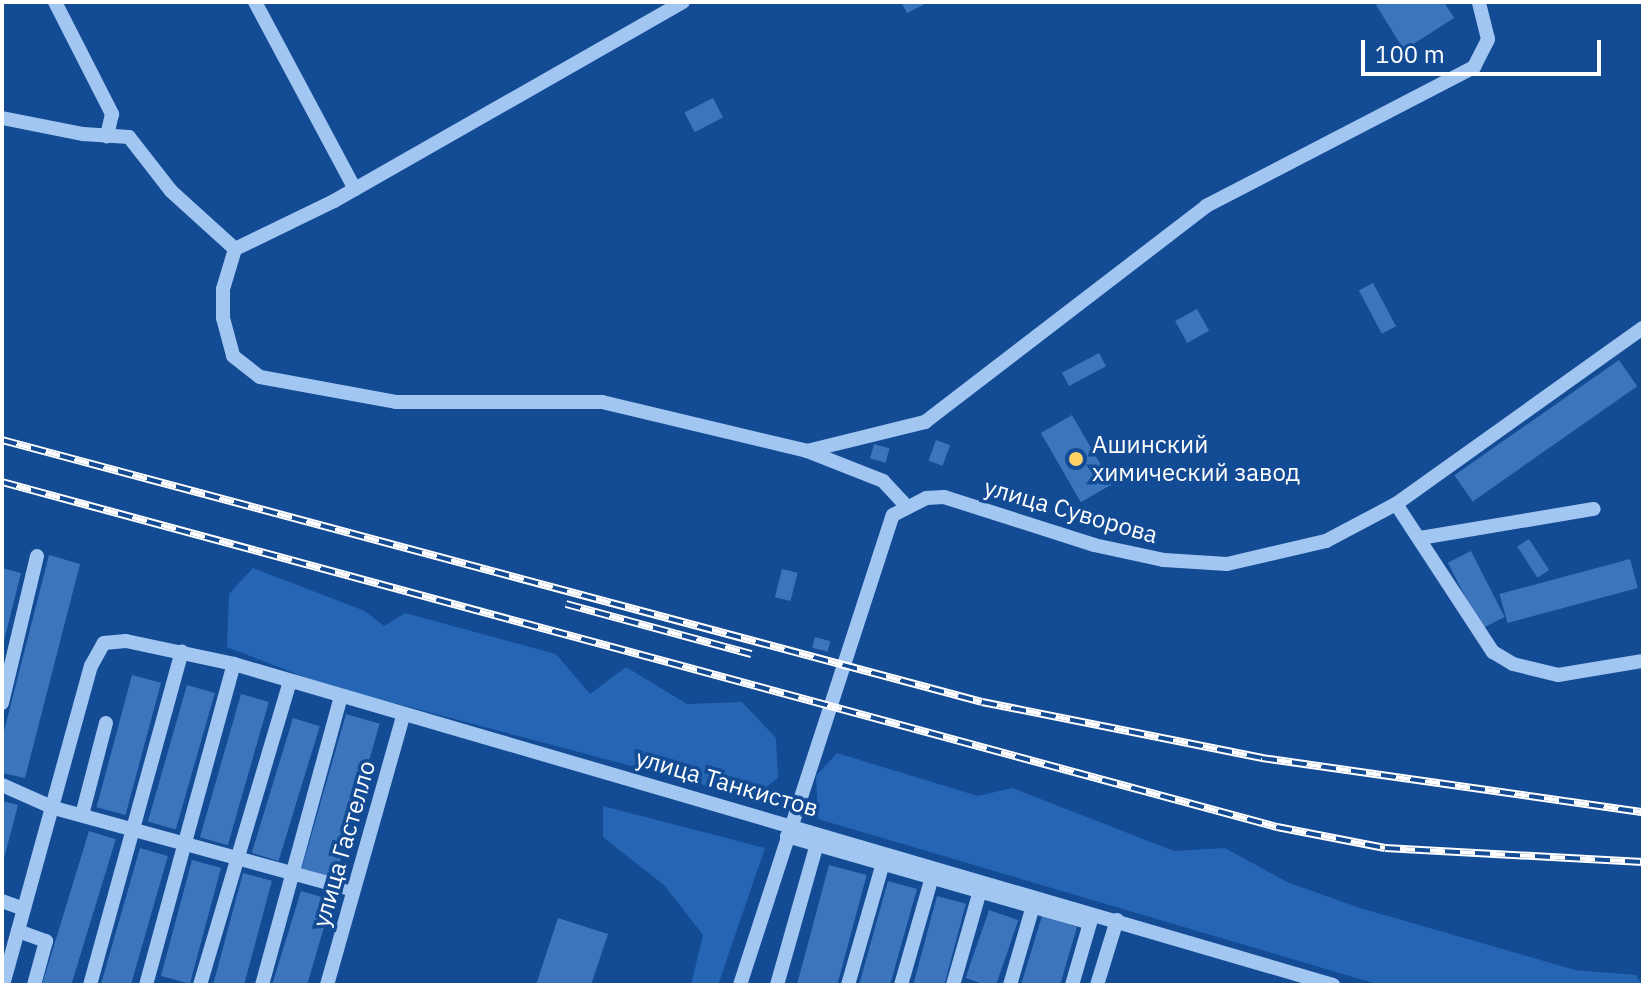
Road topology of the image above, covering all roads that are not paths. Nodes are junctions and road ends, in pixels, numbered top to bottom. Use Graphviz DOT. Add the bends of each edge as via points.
graph roads {
  1 [pos="55,2"];
  2 [pos="255,2"];
  3 [pos="683,2"];
  4 [pos="1479,2"];
  5 [pos="2,118"];
  6 [pos="107,136"];
  7 [pos="355,189"];
  8 [pos="235,249"];
  9 [pos="1643,328"];
  10 [pos="807,451"];
  11 [pos="1396,504"];
  12 [pos="906,506"];
  13 [pos="1594,509"];
  14 [pos="1420,538"];
  15 [pos="37,556"];
  16 [pos="182,651"];
  17 [pos="1643,661"];
  18 [pos="234,664"];
  19 [pos="289,684"];
  20 [pos="340,699"];
  21 [pos="2,703"];
  22 [pos="403,716"];
  23 [pos="106,723"];
  24 [pos="2,785"];
  25 [pos="54,808"];
  26 [pos="82,815"];
  27 [pos="133,828"];
  28 [pos="789,830"];
  29 [pos="187,842"];
  30 [pos="817,844"];
  31 [pos="239,857"];
  32 [pos="883,863"];
  33 [pos="294,873"];
  34 [pos="932,877"];
  35 [pos="353,890"];
  36 [pos="980,891"];
  37 [pos="2,901"];
  38 [pos="1033,906"];
  39 [pos="24,909"];
  40 [pos="1117,920"];
  41 [pos="18,931"];
  42 [pos="3,985"];
  43 [pos="34,985"];
  44 [pos="90,985"];
  45 [pos="146,985"];
  46 [pos="200,985"];
  47 [pos="262,985"];
  48 [pos="327,985"];
  49 [pos="740,985"];
  50 [pos="777,985"];
  51 [pos="848,985"];
  52 [pos="901,985"];
  53 [pos="953,985"];
  54 [pos="1010,985"];
  55 [pos="1072,985"];
  56 [pos="1097,985"];
  57 [pos="1333,985"];
  1 -- 6 [label="street" via="112,114"];
  2 -- 7 [label="street"];
  3 -- 7 [label="street"];
  4 -- 10 [label="street" via="1488,39 1474,67 1206,206 925,422"];
  5 -- 6 [label="street"];
  6 -- 8 [label="street" via="129,137 171,191"];
  7 -- 8 [label="street"];
  8 -- 10 [label="street" via="223,289 223,318 233,356 260,377 396,402 602,402"];
  9 -- 11 [label="street, улица Суворова"];
  10 -- 12 [label="street" via="883,481"];
  11 -- 12 [label="street, улица Суворова" via="1326,541 1227,564 1164,560 1094,545 944,497"];
  11 -- 14 [label="street"];
  12 -- 28 [label="street" via="893,515 886,530 847,668"];
  13 -- 14 [label="street"];
  14 -- 17 [label="street" via="1476,632 1513,664 1558,675"];
  15 -- 21 [label="street"];
  16 -- 18 [label="street, улица Танкистов"];
  16 -- 25 [label="street, улица Танкистов" via="126,641 104,643 91,666"];
  16 -- 27 [label="street"];
  18 -- 19 [label="street, улица Танкистов"];
  18 -- 29 [label="street"];
  19 -- 20 [label="street, улица Танкистов"];
  19 -- 31 [label="street"];
  20 -- 22 [label="street, улица Танкистов"];
  20 -- 33 [label="street"];
  22 -- 28 [label="street, улица Танкистов"];
  22 -- 35 [label="street, улица Гастелло"];
  23 -- 26 [label="street"];
  24 -- 25 [label="street"];
  25 -- 26 [label="street"];
  25 -- 39 [label="street"];
  26 -- 27 [label="street"];
  27 -- 29 [label="street"];
  27 -- 44 [label="street"];
  28 -- 30 [label="street"];
  28 -- 40 [label="street, улица Танкистов"];
  28 -- 49 [label="street"];
  29 -- 31 [label="street"];
  29 -- 45 [label="street"];
  30 -- 32 [label="street"];
  30 -- 50 [label="street"];
  31 -- 33 [label="street"];
  31 -- 46 [label="street"];
  32 -- 34 [label="street"];
  32 -- 51 [label="street"];
  33 -- 35 [label="street"];
  33 -- 47 [label="street"];
  34 -- 36 [label="street"];
  34 -- 52 [label="street"];
  35 -- 48 [label="street, улица Гастелло"];
  36 -- 38 [label="street"];
  36 -- 53 [label="street"];
  37 -- 39 [label="street"];
  38 -- 54 [label="street"];
  38 -- 55 [label="street" via="1090,923"];
  39 -- 41 [label="street"];
  40 -- 56 [label="street"];
  40 -- 57 [label="street, улица Танкистов"];
  41 -- 42 [label="street"];
  41 -- 43 [label="street" via="46,941"];
}
